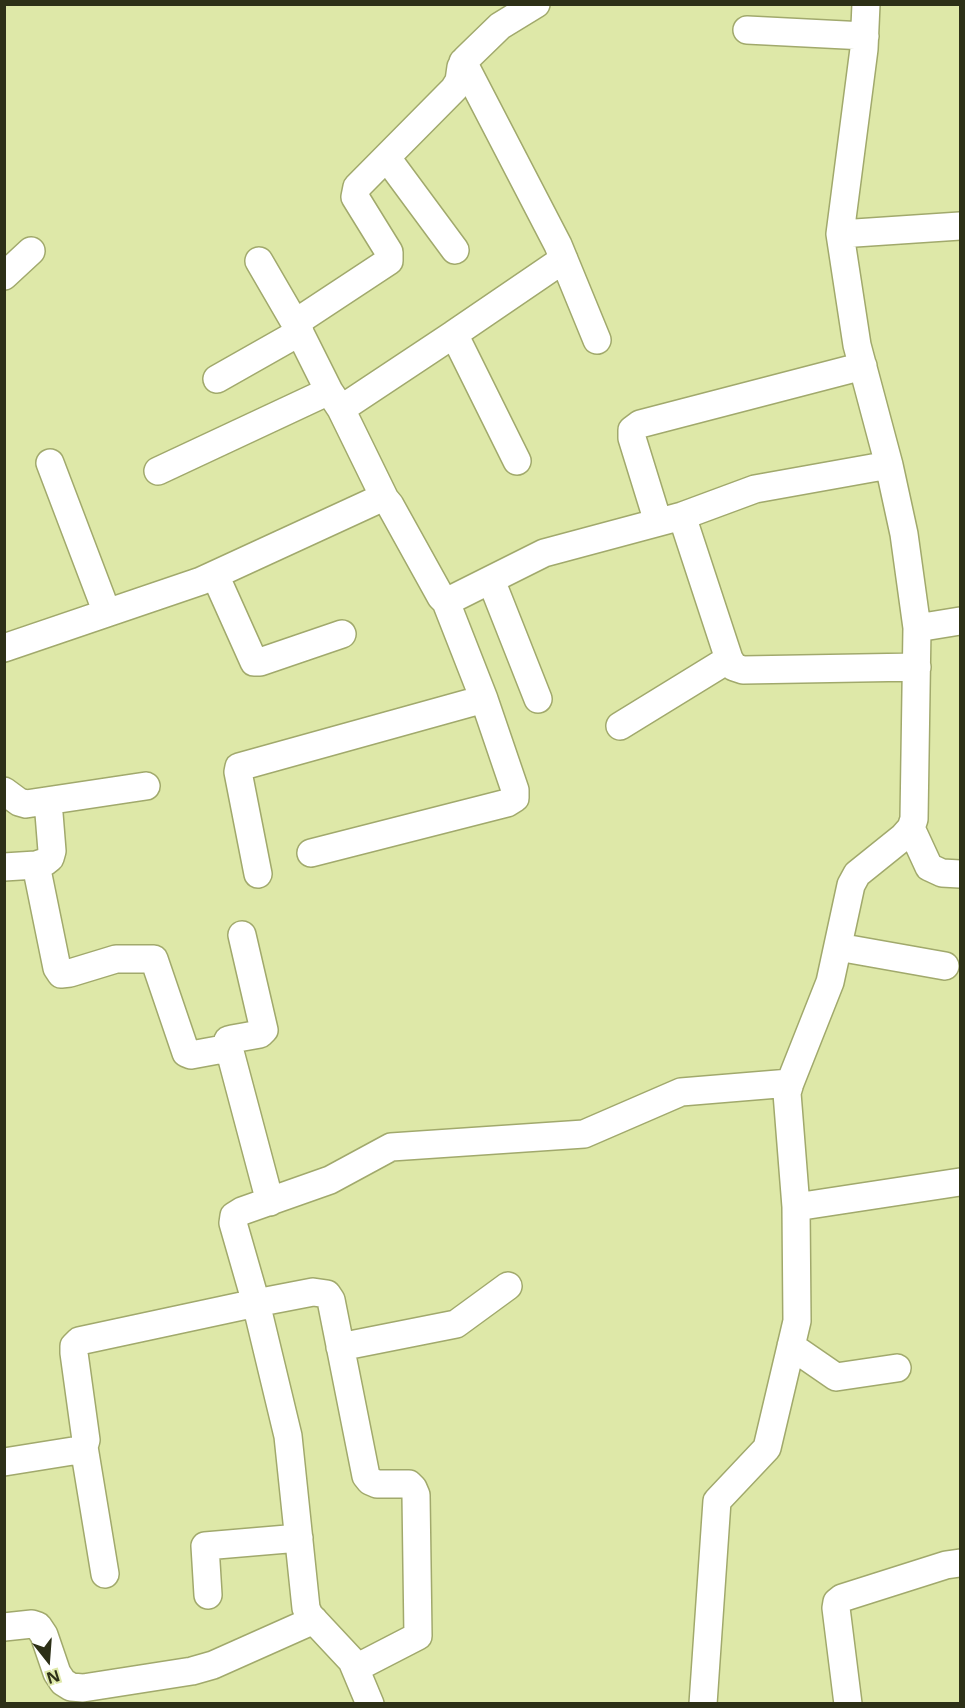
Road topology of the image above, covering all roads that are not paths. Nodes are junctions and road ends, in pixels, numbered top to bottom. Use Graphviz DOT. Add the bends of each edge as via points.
graph roads {
  1 [pos="536,4"];
  2 [pos="866,4"];
  3 [pos="747,30"];
  4 [pos="865,36"];
  5 [pos="463,62"];
  6 [pos="387,158"];
  7 [pos="960,226"];
  8 [pos="840,234"];
  9 [pos="455,250"];
  10 [pos="31,252"];
  11 [pos="564,259"];
  12 [pos="259,261"];
  13 [pos="4,276"];
  14 [pos="297,327"];
  15 [pos="454,334"];
  16 [pos="597,340"];
  17 [pos="863,366"];
  18 [pos="217,380"];
  19 [pos="335,400"];
  20 [pos="517,461"];
  21 [pos="50,464"];
  22 [pos="889,465"];
  23 [pos="158,471"];
  24 [pos="385,499"];
  25 [pos="670,519"];
  26 [pos="215,575"];
  27 [pos="491,580"];
  28 [pos="446,603"];
  29 [pos="107,613"];
  30 [pos="960,621"];
  31 [pos="917,628"];
  32 [pos="342,634"];
  33 [pos="4,648"];
  34 [pos="729,659"];
  35 [pos="917,667"];
  36 [pos="484,699"];
  37 [pos="538,699"];
  38 [pos="620,726"];
  39 [pos="146,786"];
  40 [pos="4,791"];
  41 [pos="48,801"];
  42 [pos="911,828"];
  43 [pos="312,853"];
  44 [pos="36,865"];
  45 [pos="4,867"];
  46 [pos="258,874"];
  47 [pos="960,874"];
  48 [pos="242,934"];
  49 [pos="838,947"];
  50 [pos="945,966"];
  51 [pos="229,1048"];
  52 [pos="790,1083"];
  53 [pos="960,1182"];
  54 [pos="270,1202"];
  55 [pos="796,1207"];
  56 [pos="508,1286"];
  57 [pos="256,1303"];
  58 [pos="340,1347"];
  59 [pos="791,1347"];
  60 [pos="897,1368"];
  61 [pos="84,1447"];
  62 [pos="4,1462"];
  63 [pos="299,1538"];
  64 [pos="960,1563"];
  65 [pos="105,1574"];
  66 [pos="208,1595"];
  67 [pos="314,1620"];
  68 [pos="4,1627"];
  69 [pos="356,1668"];
  70 [pos="370,1704"];
  71 [pos="703,1704"];
  72 [pos="848,1704"];
  1 -- 5 [label="street" via="500,26"];
  2 -- 4 [label="street"];
  3 -- 4 [label="street"];
  4 -- 8 [label="street"];
  5 -- 6 [label="street" via="454,90"];
  5 -- 11 [label="street"];
  6 -- 9 [label="street"];
  6 -- 14 [label="street" via="357,188 355,197 388,252 389,261"];
  7 -- 8 [label="street"];
  8 -- 17 [label="street"];
  10 -- 13 [label="street"];
  11 -- 15 [label="street"];
  11 -- 16 [label="street"];
  12 -- 14 [label="street"];
  14 -- 18 [label="street"];
  14 -- 19 [label="street"];
  15 -- 19 [label="street"];
  15 -- 20 [label="street"];
  17 -- 22 [label="street"];
  17 -- 25 [label="street" via="640,424 632,430 632,438"];
  19 -- 23 [label="street"];
  19 -- 24 [label="street"];
  21 -- 29 [label="street"];
  22 -- 25 [label="street" via="755,489"];
  22 -- 31 [label="street" via="904,534"];
  24 -- 26 [label="street"];
  24 -- 28 [label="street"];
  25 -- 27 [label="street" via="544,553"];
  25 -- 34 [label="street"];
  26 -- 29 [label="street"];
  26 -- 32 [label="street" via="254,662"];
  27 -- 28 [label="street"];
  27 -- 37 [label="street"];
  28 -- 36 [label="street"];
  29 -- 33 [label="street"];
  30 -- 31 [label="street"];
  31 -- 35 [label="street"];
  34 -- 35 [label="street" via="734,667 743,670"];
  34 -- 38 [label="street"];
  35 -- 42 [label="street"];
  36 -- 43 [label="street" via="515,798"];
  36 -- 46 [label="street" via="239,767"];
  39 -- 41 [label="street"];
  40 -- 41 [label="street" via="26,804"];
  41 -- 44 [label="street" via="52,851 50,858"];
  42 -- 47 [label="street" via="929,867"];
  42 -- 49 [label="street" via="857,874 851,885"];
  44 -- 45 [label="street"];
  44 -- 51 [label="street" via="61,974 116,959 154,959 186,1053"];
  48 -- 51 [label="street" via="264,1030 228,1041"];
  49 -- 50 [label="street"];
  49 -- 52 [label="street" via="830,982"];
  51 -- 54 [label="street"];
  52 -- 54 [label="street" via="681,1092 578,1135 391,1147 330,1180"];
  52 -- 55 [label="street"];
  53 -- 55 [label="street"];
  54 -- 57 [label="street" via="242,1211 234,1216 233,1222"];
  55 -- 59 [label="street" via="798,1309"];
  56 -- 58 [label="street" via="456,1324"];
  57 -- 58 [label="street" via="313,1292 327,1294"];
  57 -- 61 [label="street" via="79,1341 74,1353"];
  57 -- 63 [label="street" via="288,1436"];
  58 -- 69 [label="street" via="366,1476 377,1484 409,1484 416,1495 418,1636"];
  59 -- 60 [label="street" via="836,1377"];
  59 -- 71 [label="street" via="767,1448 717,1501"];
  61 -- 62 [label="street"];
  61 -- 65 [label="street"];
  63 -- 66 [label="street" via="205,1546"];
  63 -- 67 [label="street" via="306,1608"];
  64 -- 72 [label="street" via="837,1602"];
  67 -- 68 [label="street" via="202,1668 83,1688 71,1687 57,1674 38,1626"];
  67 -- 69 [label="street"];
  69 -- 70 [label="street"];
}
